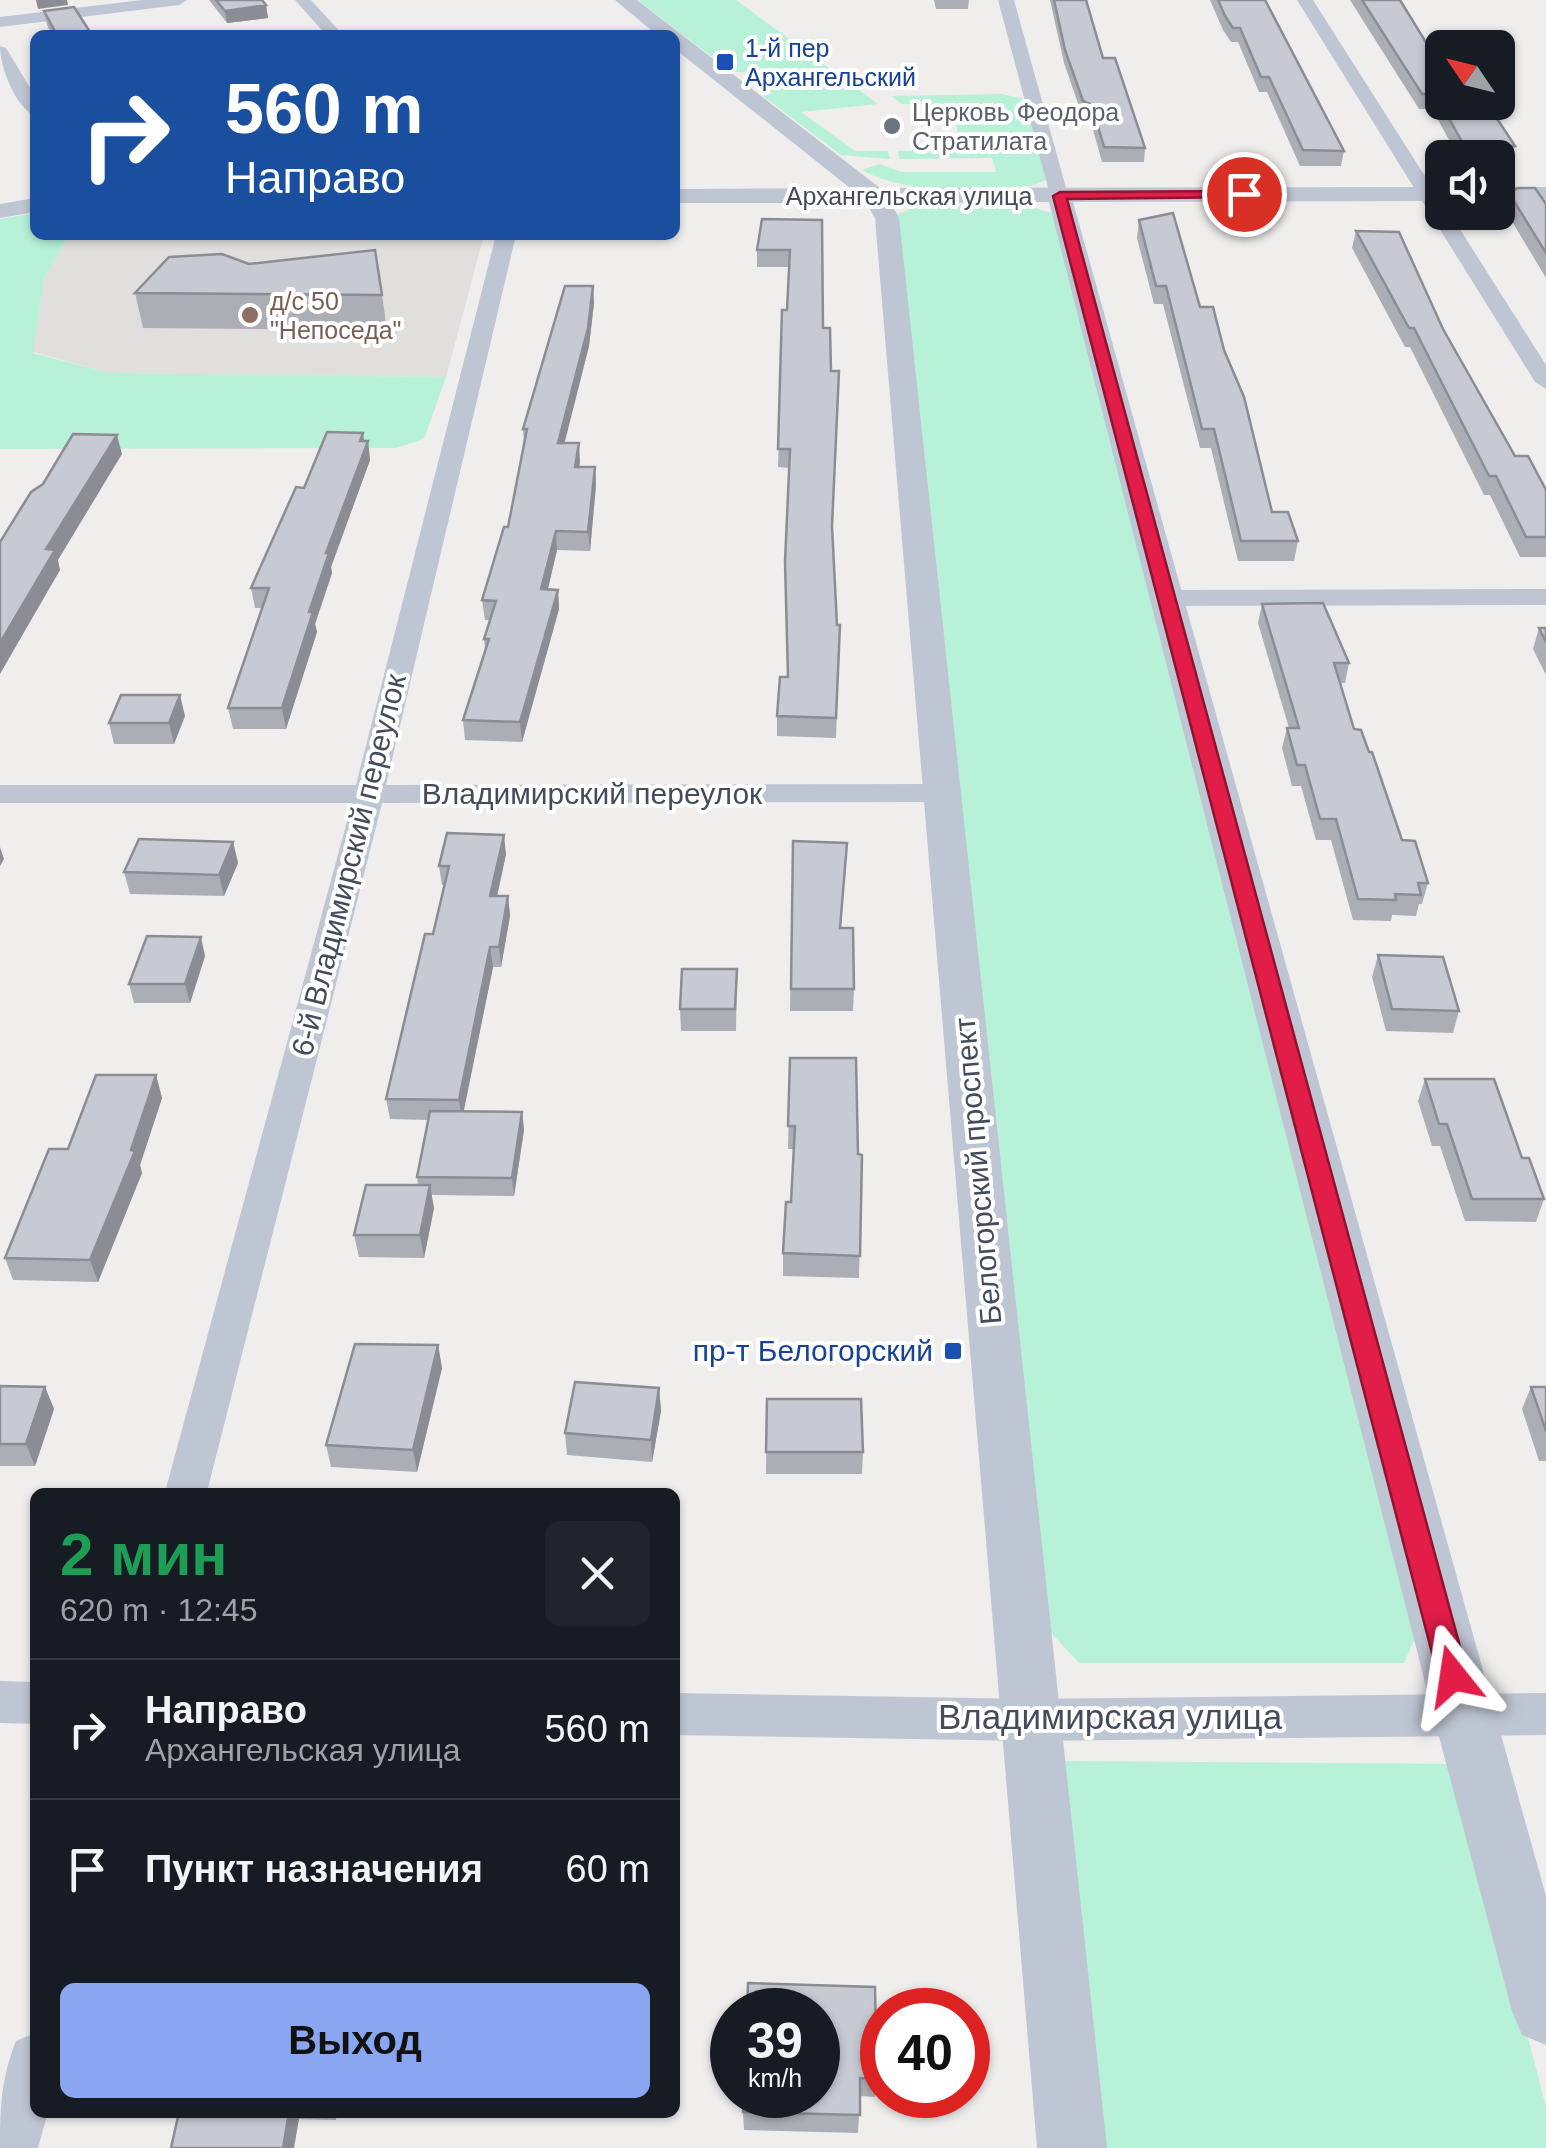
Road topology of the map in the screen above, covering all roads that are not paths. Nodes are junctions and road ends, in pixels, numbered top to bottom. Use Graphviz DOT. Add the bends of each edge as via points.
graph roads {
  1 [pos="179,0"];
  2 [pos="303,0"];
  3 [pos="625,0"];
  4 [pos="1006,0"];
  5 [pos="1305,0"];
  6 [pos="0,22"];
  7 [pos="330,30"];
  8 [pos="663,30"];
  9 [pos="680,43"];
  10 [pos="0,51"];
  11 [pos="30,102"];
  12 [pos="1425,178"];
  13 [pos="1425,194"];
  14 [pos="1515,194"];
  15 [pos="1546,194"];
  16 [pos="680,196"];
  17 [pos="875,196"];
  18 [pos="1060,196"];
  19 [pos="30,206"];
  20 [pos="0,210"];
  21 [pos="1457,230"];
  22 [pos="505,240"];
  23 [pos="1546,382"];
  24 [pos="1546,597"];
  25 [pos="1168,598"];
  26 [pos="944,793"];
  27 [pos="0,794"];
  28 [pos="369,794"];
  29 [pos="187,1488"];
  30 [pos="0,1702"];
  31 [pos="30,1702"];
  32 [pos="680,1714"];
  33 [pos="1463,1714"];
  34 [pos="1546,1714"];
  35 [pos="1028,1720"];
  36 [pos="1546,2011"];
  37 [pos="30,2078"];
  38 [pos="11,2148"];
  39 [pos="1072,2148"];
  1 -- 6 [label="street"];
  2 -- 7 [label="street"];
  3 -- 8 [label="street"];
  4 -- 18 [label="street"];
  5 -- 12 [label="street"];
  9 -- 17 [label="street"];
  10 -- 11 [label="street"];
  13 -- 18 [label="street, Архангельская улица"];
  14 -- 15 [label="street"];
  16 -- 17 [label="street, Архангельская улица"];
  17 -- 18 [label="street, Архангельская улица"];
  17 -- 26 [label="street, Белогорский проспект" via="887,218"];
  18 -- 25 [label="street"];
  19 -- 20 [label="street"];
  21 -- 23 [label="street"];
  22 -- 28 [label="street, 6-й Владимирский переулок"];
  24 -- 25 [label="street"];
  25 -- 33 [label="street"];
  26 -- 28 [label="street, Владимирский переулок"];
  26 -- 35 [label="street, Белогорский проспект"];
  27 -- 28 [label="street, Владимирский переулок"];
  28 -- 29 [label="street, 6-й Владимирский переулок"];
  30 -- 31 [label="street"];
  32 -- 35 [label="street, Владимирская улица"];
  33 -- 34 [label="street, Владимирская улица"];
  33 -- 35 [label="street, Владимирская улица"];
  33 -- 36 [label="street"];
  35 -- 39 [label="street, Белогорский проспект"];
  37 -- 38 [label="street"];
}
